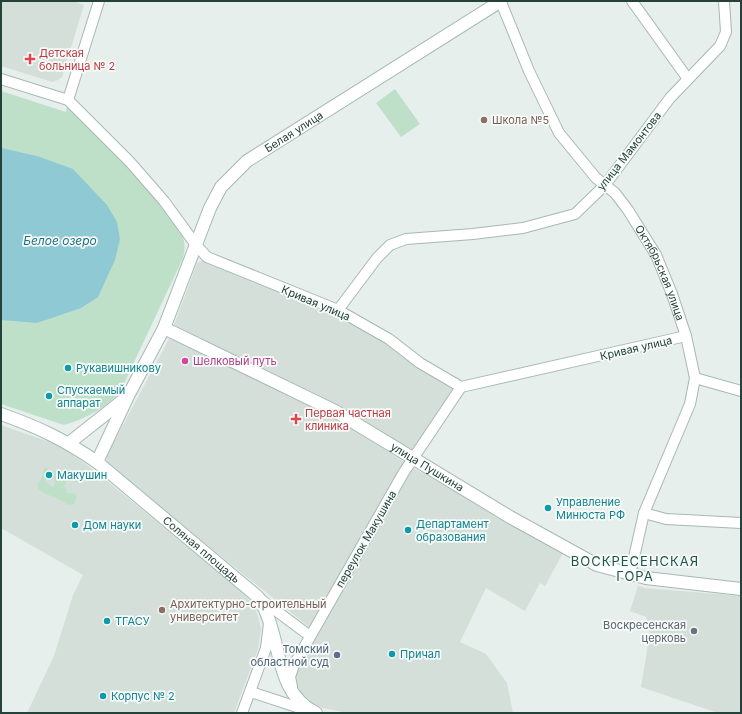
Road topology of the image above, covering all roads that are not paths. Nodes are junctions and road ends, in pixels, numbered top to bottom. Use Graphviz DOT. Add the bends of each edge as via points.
graph roads {
  1 [pos="99,1"];
  2 [pos="501,1"];
  3 [pos="632,1"];
  4 [pos="724,1"];
  5 [pos="1,79"];
  6 [pos="688,79"];
  7 [pos="68,100"];
  8 [pos="605,185"];
  9 [pos="196,245"];
  10 [pos="338,310"];
  11 [pos="164,328"];
  12 [pos="686,336"];
  13 [pos="695,378"];
  14 [pos="461,387"];
  15 [pos="741,391"];
  16 [pos="128,396"];
  17 [pos="1,414"];
  18 [pos="70,443"];
  19 [pos="413,460"];
  20 [pos="97,462"];
  21 [pos="644,513"];
  22 [pos="741,523"];
  23 [pos="630,575"];
  24 [pos="741,589"];
  25 [pos="258,597"];
  26 [pos="269,616"];
  27 [pos="310,636"];
  28 [pos="251,692"];
  29 [pos="295,697"];
  30 [pos="242,713"];
  31 [pos="315,713"];
  1 -- 7 [label="street"];
  2 -- 8 [label="street, Октябрьская улица" via="529,71 559,133 596,178"];
  2 -- 9 [label="street, Белая улица" via="247,161 221,187"];
  3 -- 6 [label="street"];
  4 -- 6 [label="street, улица Мамонтова" via="724,40"];
  5 -- 7 [label="street, Кривая улица"];
  6 -- 8 [label="street, улица Мамонтова" via="670,98"];
  7 -- 9 [label="street, Кривая улица" via="130,162 164,201"];
  8 -- 10 [label="street, улица Мамонтова" via="575,214 523,228 406,239 390,245 377,258"];
  8 -- 12 [label="street, Октябрьская улица" via="628,210 656,255"];
  9 -- 10 [label="street, Кривая улица" via="207,257"];
  9 -- 11 [label="street, Белая улица"];
  10 -- 14 [label="street, Кривая улица" via="389,339 420,363"];
  11 -- 16 [label="street"];
  11 -- 19 [label="street, улица Пушкина" via="335,411"];
  12 -- 13 [label="street, Октябрьская улица"];
  12 -- 14 [label="street, Кривая улица"];
  13 -- 15 [label="street"];
  13 -- 21 [label="street, Октябрьская улица" via="690,404"];
  14 -- 19 [label="street, переулок Макушина"];
  16 -- 18 [label="street"];
  16 -- 20 [label="street"];
  17 -- 18 [label="street" via="35,426"];
  18 -- 20 [label="street"];
  19 -- 23 [label="street, улица Пушкина" via="597,565"];
  19 -- 27 [label="street, переулок Макушина"];
  20 -- 25 [label="street, Соляная площадь"];
  21 -- 22 [label="street" via="666,519"];
  21 -- 23 [label="street, Октябрьская улица"];
  23 -- 24 [label="street, улица Пушкина"];
  25 -- 26 [label="street, Соляная площадь"];
  25 -- 27 [label="street"];
  26 -- 28 [label="street" via="266,648"];
  26 -- 29 [label="street, Соляная площадь" via="284,676"];
  27 -- 29 [label="street, переулок Макушина" via="290,677"];
  28 -- 30 [label="street"];
  28 -- 31 [label="street"];
  29 -- 31 [label="street, Соляная площадь" via="305,708"];
}
